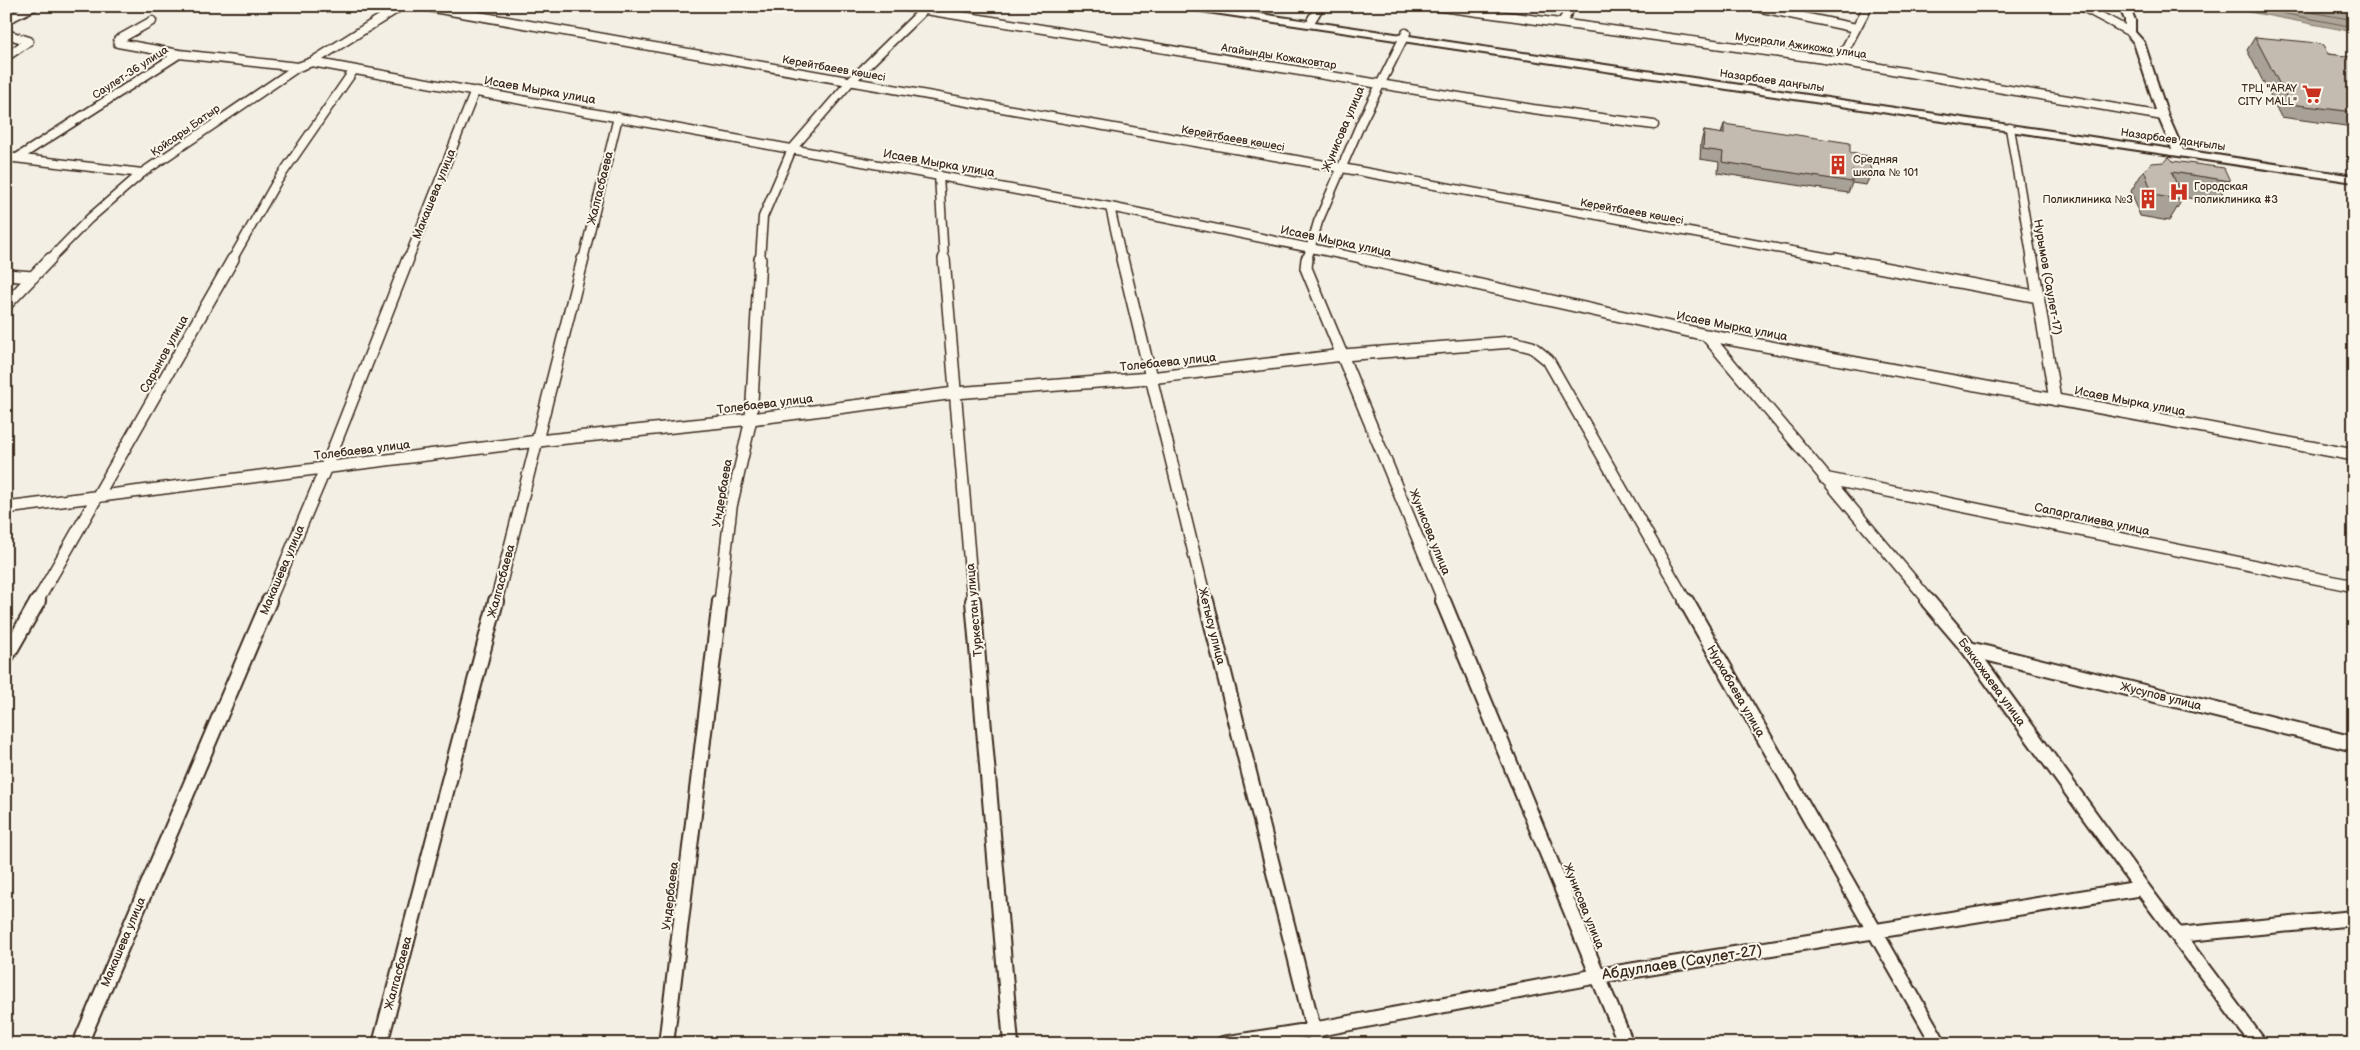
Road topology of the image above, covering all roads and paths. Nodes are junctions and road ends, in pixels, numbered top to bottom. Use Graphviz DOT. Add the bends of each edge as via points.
graph roads {
  1 [pos="34,6"];
  2 [pos="402,6"];
  3 [pos="422,6"];
  4 [pos="901,6"];
  5 [pos="1187,6"];
  6 [pos="1225,6"];
  7 [pos="1320,6"];
  8 [pos="1434,6"];
  9 [pos="1572,6"];
  10 [pos="1752,6"];
  11 [pos="1868,6"];
  12 [pos="2081,6"];
  13 [pos="2124,6"];
  14 [pos="926,8"];
  15 [pos="1312,19"];
  16 [pos="6,20"];
  17 [pos="152,21"];
  18 [pos="1562,22"];
  19 [pos="1856,28"];
  20 [pos="2130,32"];
  21 [pos="6,34"];
  22 [pos="1404,36"];
  23 [pos="179,54"];
  24 [pos="6,57"];
  25 [pos="1839,61"];
  26 [pos="312,62"];
  27 [pos="298,67"];
  28 [pos="354,70"];
  29 [pos="850,82"];
  30 [pos="1378,83"];
  31 [pos="475,91"];
  32 [pos="2163,116"];
  33 [pos="618,117"];
  34 [pos="1654,125"];
  35 [pos="2010,128"];
  36 [pos="792,149"];
  37 [pos="2178,149"];
  38 [pos="6,157"];
  39 [pos="17,158"];
  40 [pos="1342,168"];
  41 [pos="2354,172"];
  42 [pos="142,174"];
  43 [pos="939,175"];
  44 [pos="2354,179"];
  45 [pos="1110,207"];
  46 [pos="1308,247"];
  47 [pos="6,275"];
  48 [pos="33,278"];
  49 [pos="2039,297"];
  50 [pos="6,305"];
  51 [pos="1706,335"];
  52 [pos="1528,344"];
  53 [pos="1343,355"];
  54 [pos="1150,378"];
  55 [pos="955,393"];
  56 [pos="2055,400"];
  57 [pos="751,418"];
  58 [pos="538,441"];
  59 [pos="2354,455"];
  60 [pos="326,467"];
  61 [pos="1824,478"];
  62 [pos="99,495"];
  63 [pos="6,508"];
  64 [pos="2354,586"];
  65 [pos="1969,649"];
  66 [pos="6,657"];
  67 [pos="2354,744"];
  68 [pos="2142,888"];
  69 [pos="2354,918"];
  70 [pos="1873,930"];
  71 [pos="2177,935"];
  72 [pos="1598,976"];
  73 [pos="1315,1037"];
  74 [pos="80,1044"];
  75 [pos="380,1044"];
  76 [pos="666,1044"];
  77 [pos="1011,1044"];
  78 [pos="1223,1044"];
  79 [pos="1626,1044"];
  80 [pos="1939,1044"];
  81 [pos="2259,1044"];
  1 -- 16 [label="street"];
  2 -- 26 [label="street, Қойсары Батыр"];
  3 -- 29 [label="street, Керейтбаеев көшесі"];
  4 -- 14 [label="street, Агайынды Кожаковтар"];
  5 -- 22 [label="main road, Назарбаев даңғылы"];
  6 -- 15 [label="main road, Назарбаев даңғылы"];
  7 -- 15 [label="street"];
  8 -- 18 [label="street, Мусирали Ажикожа улица"];
  9 -- 18 [label="street"];
  10 -- 19 [label="street"];
  11 -- 19 [label="street"];
  12 -- 20 [label="street"];
  13 -- 20 [label="main road" via="2130,20"];
  14 -- 29 [label="street, Ундербаева"];
  14 -- 30 [label="street, Агайынды Кожаковтар"];
  15 -- 22 [label="main road, Назарбаев даңғылы"];
  17 -- 23 [label="street" via="118,40 118,43"];
  18 -- 25 [label="street, Мусирали Ажикожа улица"];
  19 -- 25 [label="street"];
  20 -- 32 [label="main road" via="2138,42"];
  21 -- 24 [label="street" via="29,41"];
  22 -- 30 [label="street, Жунисова улица"];
  22 -- 35 [label="main road, Назарбаев даңғылы"];
  22 -- 37 [label="main road, Назарбаев даңғылы"];
  23 -- 27 [label="street, Саулет-36 улица"];
  23 -- 39 [label="street, Саулет-36 улица"];
  25 -- 32 [label="street, Мусирали Ажикожа улица"];
  26 -- 27 [label="street, Қойсары Батыр"];
  26 -- 28 [label="street, Исаев Мырка улица"];
  27 -- 42 [label="street, Қойсары Батыр"];
  28 -- 31 [label="street, Исаев Мырка улица"];
  28 -- 62 [label="street, Сарынов улица" via="276,183"];
  29 -- 36 [label="street, Ундербаева"];
  29 -- 40 [label="street, Керейтбаеев көшесі"];
  30 -- 34 [label="street, Агайынды Кожаковтар"];
  30 -- 40 [label="street, Жунисова улица"];
  31 -- 33 [label="street, Исаев Мырка улица"];
  31 -- 60 [label="street, Макашева улица"];
  32 -- 37 [label="main road"];
  33 -- 36 [label="street, Исаев Мырка улица"];
  33 -- 58 [label="street, Жалгасбаева"];
  35 -- 37 [label="main road, Назарбаев даңғылы"];
  35 -- 49 [label="street, Нурымов (Саулет-17)"];
  36 -- 43 [label="street, Исаев Мырка улица"];
  36 -- 57 [label="street, Ундербаева" via="763,217"];
  37 -- 41 [label="main road, Назарбаев даңғылы"];
  37 -- 44 [label="main road, Назарбаев даңғылы"];
  38 -- 39 [label="street"];
  39 -- 42 [label="street"];
  40 -- 46 [label="street, Жунисова улица"];
  40 -- 49 [label="street, Керейтбаеев көшесі"];
  42 -- 48 [label="street, Қойсары Батыр" via="89,219"];
  43 -- 45 [label="street, Исаев Мырка улица"];
  43 -- 55 [label="street, Туркестан улица"];
  45 -- 46 [label="street, Исаев Мырка улица"];
  45 -- 54 [label="street, Жетысу улица"];
  46 -- 51 [label="street, Исаев Мырка улица"];
  46 -- 53 [label="street, Жунисова улица" via="1306,268"];
  47 -- 48 [label="street"];
  48 -- 50 [label="street, Қойсары Батыр"];
  49 -- 56 [label="street, Нурымов (Саулет-17)"];
  51 -- 56 [label="street, Исаев Мырка улица"];
  51 -- 61 [label="street, Беккожаева улица"];
  52 -- 53 [label="street, Толебаева улица" via="1512,342"];
  52 -- 70 [label="street, Нурхабаева улица" via="1548,360"];
  53 -- 54 [label="street, Толебаева улица"];
  53 -- 72 [label="street, Жунисова улица"];
  54 -- 55 [label="street, Толебаева улица"];
  54 -- 73 [label="street, Жетысу улица"];
  55 -- 57 [label="street, Толебаева улица"];
  55 -- 77 [label="street, Туркестан улица"];
  56 -- 59 [label="street, Исаев Мырка улица"];
  57 -- 58 [label="street, Толебаева улица"];
  57 -- 76 [label="street, Ундербаева" via="732,507"];
  58 -- 60 [label="street, Толебаева улица"];
  58 -- 75 [label="street, Жалгасбаева"];
  60 -- 62 [label="street, Толебаева улица"];
  60 -- 74 [label="street, Макашева улица"];
  61 -- 64 [label="street, Сапаргалиева улица"];
  61 -- 65 [label="street, Беккожаева улица"];
  62 -- 63 [label="street, Толебаева улица"];
  62 -- 66 [label="street, Сарынов улица"];
  65 -- 67 [label="street, Жусупов улица"];
  65 -- 68 [label="street, Беккожаева улица"];
  68 -- 70 [label="street, Абдуллаев (Саулет-27)"];
  68 -- 71 [label="street, Беккожаева улица"];
  69 -- 71 [label="street"];
  70 -- 72 [label="street, Абдуллаев (Саулет-27)"];
  70 -- 80 [label="street, Нурхабаева улица"];
  71 -- 81 [label="street, Беккожаева улица"];
  72 -- 73 [label="street, Абдуллаев (Саулет-27)"];
  72 -- 79 [label="street, Жунисова улица"];
  73 -- 78 [label="street, Абдуллаев (Саулет-27)"];
}
